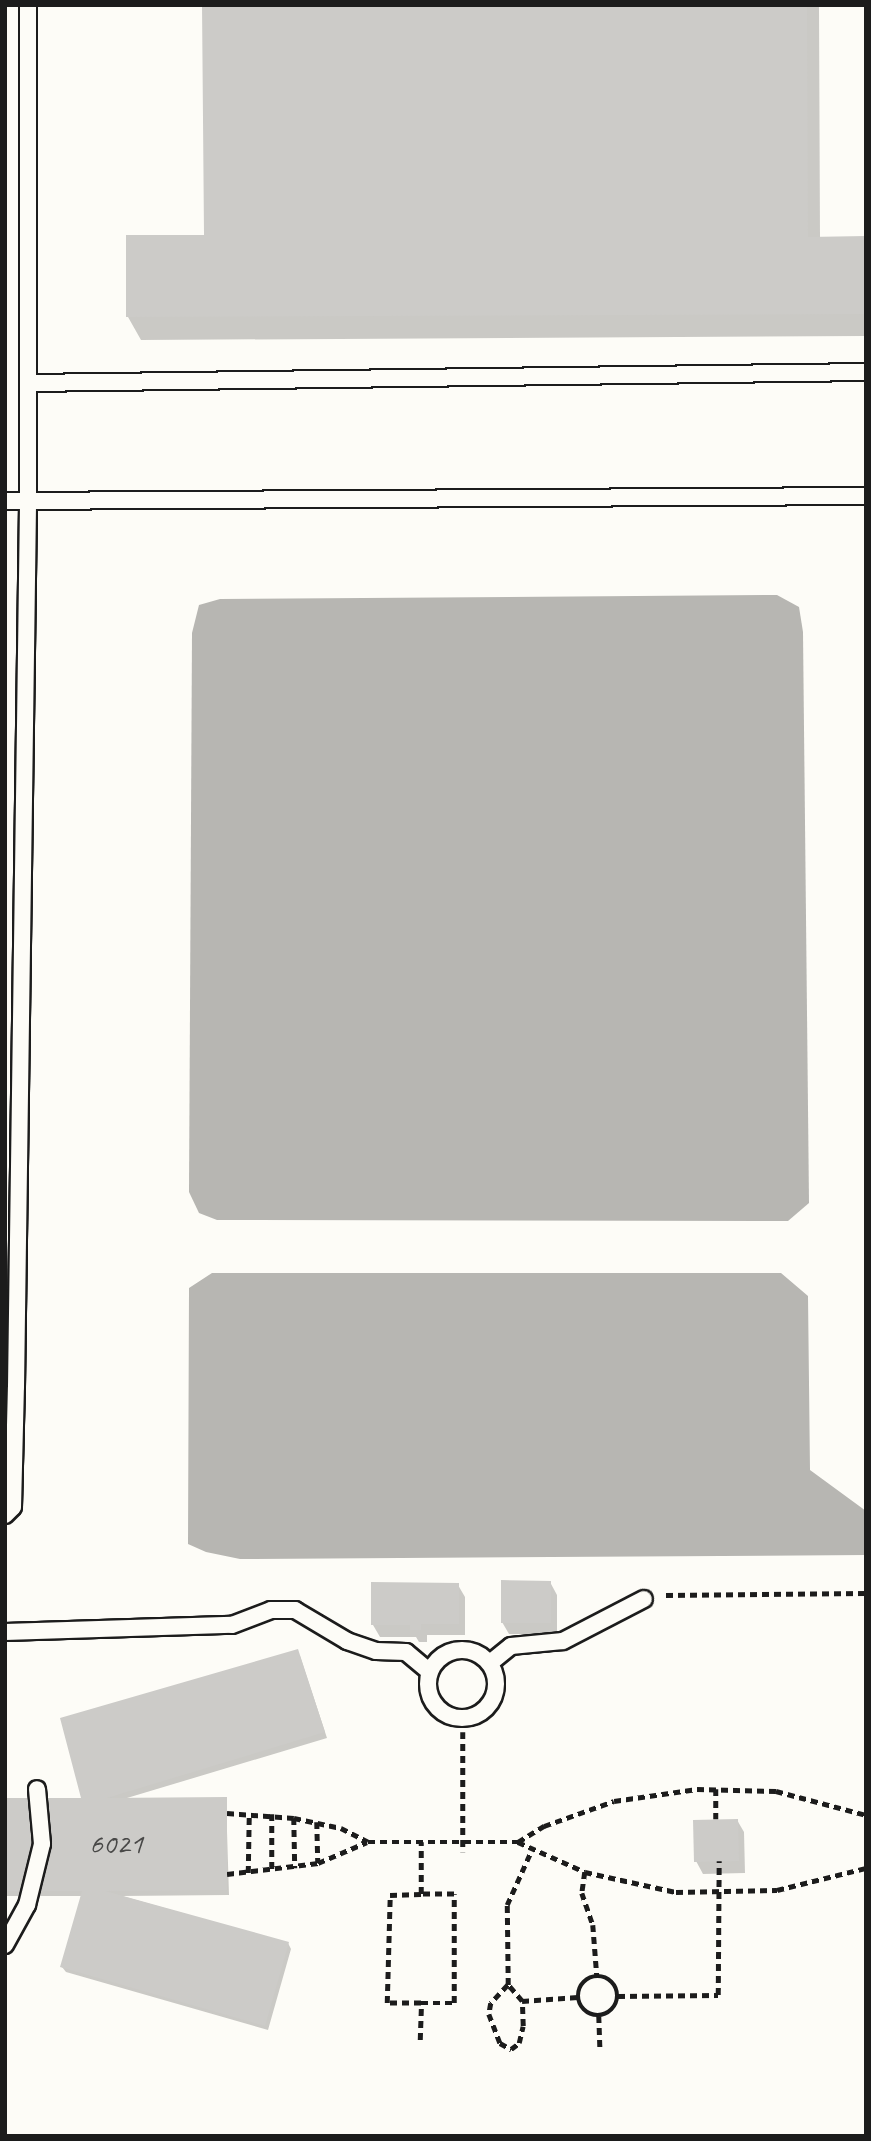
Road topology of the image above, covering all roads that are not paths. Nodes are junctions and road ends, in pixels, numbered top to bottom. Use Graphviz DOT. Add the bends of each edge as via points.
graph roads {
  1 [pos="28,5"];
  2 [pos="866,372"];
  3 [pos="28,383"];
  4 [pos="866,496"];
  5 [pos="28,500"];
  6 [pos="5,501"];
  7 [pos="5,1515"];
  8 [pos="644,1599"];
  9 [pos="5,1632"];
  10 [pos="490,1663"];
  11 [pos="429,1672"];
  12 [pos="37,1789"];
  13 [pos="5,1945"];
  1 -- 3 [label="lane"];
  2 -- 3 [label="lane"];
  3 -- 5 [label="lane"];
  4 -- 5 [label="lane"];
  5 -- 6 [label="lane"];
  5 -- 7 [label="lane" via="16,1387 13,1507"];
  8 -- 10 [label="lane" via="563,1641 511,1646"];
  9 -- 11 [label="lane" via="232,1625 271,1610 295,1610 347,1641 376,1651 406,1652"];
  10 -- 11 [label="lane" via="482,1655 460,1649 439,1658"];
  10 -- 11 [label="lane" via="497,1685 495,1696 470,1718 438,1709 428,1689"];
  12 -- 13 [label="lane" via="42,1844 27,1905"];
}
